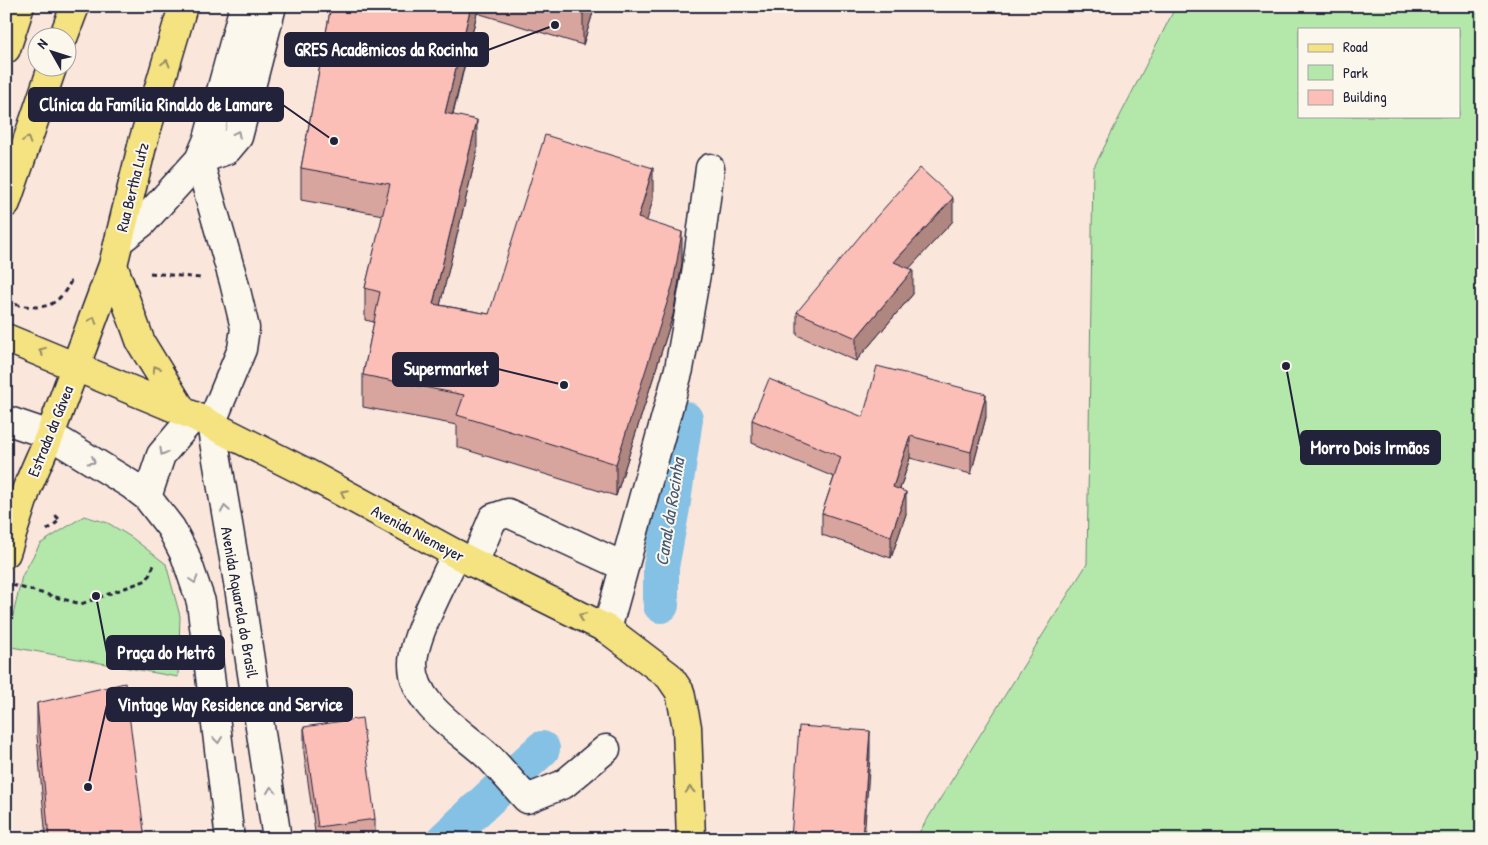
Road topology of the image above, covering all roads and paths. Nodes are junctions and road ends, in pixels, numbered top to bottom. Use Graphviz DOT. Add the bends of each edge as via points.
graph roads {
  1 [pos="20,6"];
  2 [pos="75,6"];
  3 [pos="183,6"];
  4 [pos="244,6"];
  5 [pos="272,6"];
  6 [pos="67,28"];
  7 [pos="6,49"];
  8 [pos="49,78"];
  9 [pos="199,160"];
  10 [pos="710,168"];
  11 [pos="6,203"];
  12 [pos="116,253"];
  13 [pos="75,273"];
  14 [pos="148,273"];
  15 [pos="234,282"];
  16 [pos="6,303"];
  17 [pos="6,338"];
  18 [pos="76,366"];
  19 [pos="196,417"];
  20 [pos="6,420"];
  21 [pos="50,435"];
  22 [pos="147,497"];
  23 [pos="55,515"];
  24 [pos="171,528"];
  25 [pos="45,532"];
  26 [pos="465,558"];
  27 [pos="10,564"];
  28 [pos="623,566"];
  29 [pos="607,629"];
  30 [pos="606,749"];
  31 [pos="230,839"];
  32 [pos="277,839"];
  33 [pos="691,839"];
  1 -- 7 [label="main road"];
  2 -- 6 [label="main road"];
  12 -- 3 [label="main road, Rua Bertha Lutz, one-way" via="143,142"];
  4 -- 9 [label="street" via="208,139"];
  9 -- 5 [label="street, one-way" via="227,150 238,136"];
  11 -- 8 [label="main road, one-way"];
  9 -- 12 [label="street"];
  9 -- 15 [label="street"];
  10 -- 28 [label="street" via="679,369"];
  18 -- 12 [label="main road, Rua Bertha Lutz, one-way"];
  19 -- 12 [label="main road, one-way" via="141,342"];
  13 -- 16 [label="path" via="63,296 50,306 37,308"];
  14 -- 15 [label="path"];
  15 -- 19 [label="street" via="244,328 239,357"];
  18 -- 17 [label="main road, Avenida Niemeyer, one-way"];
  18 -- 19 [label="main road, Avenida Niemeyer"];
  18 -- 21 [label="main road, Estrada da Gávea"];
  19 -- 22 [label="street, one-way" via="161,455"];
  26 -- 19 [label="main road, Avenida Niemeyer, one-way"];
  32 -- 19 [label="street, Avenida Aquarela do Brasil, one-way" via="240,594"];
  20 -- 21 [label="street"];
  21 -- 22 [label="street, one-way"];
  21 -- 27 [label="main road, Estrada da Gávea" via="27,488"];
  22 -- 24 [label="street"];
  23 -- 25 [label="path" via="60,520"];
  24 -- 27 [label="path" via="147,580 81,604 10,584"];
  24 -- 31 [label="street, one-way" via="185,555 201,602"];
  26 -- 28 [label="street" via="493,518 508,514"];
  29 -- 26 [label="main road, Avenida Niemeyer, one-way"];
  26 -- 30 [label="street" via="419,638 413,663 414,680 423,696 490,758 527,799 564,784"];
  28 -- 29 [label="street"];
  33 -- 29 [label="main road, Avenida Niemeyer, one-way" via="687,727 680,692 669,676"];
}
